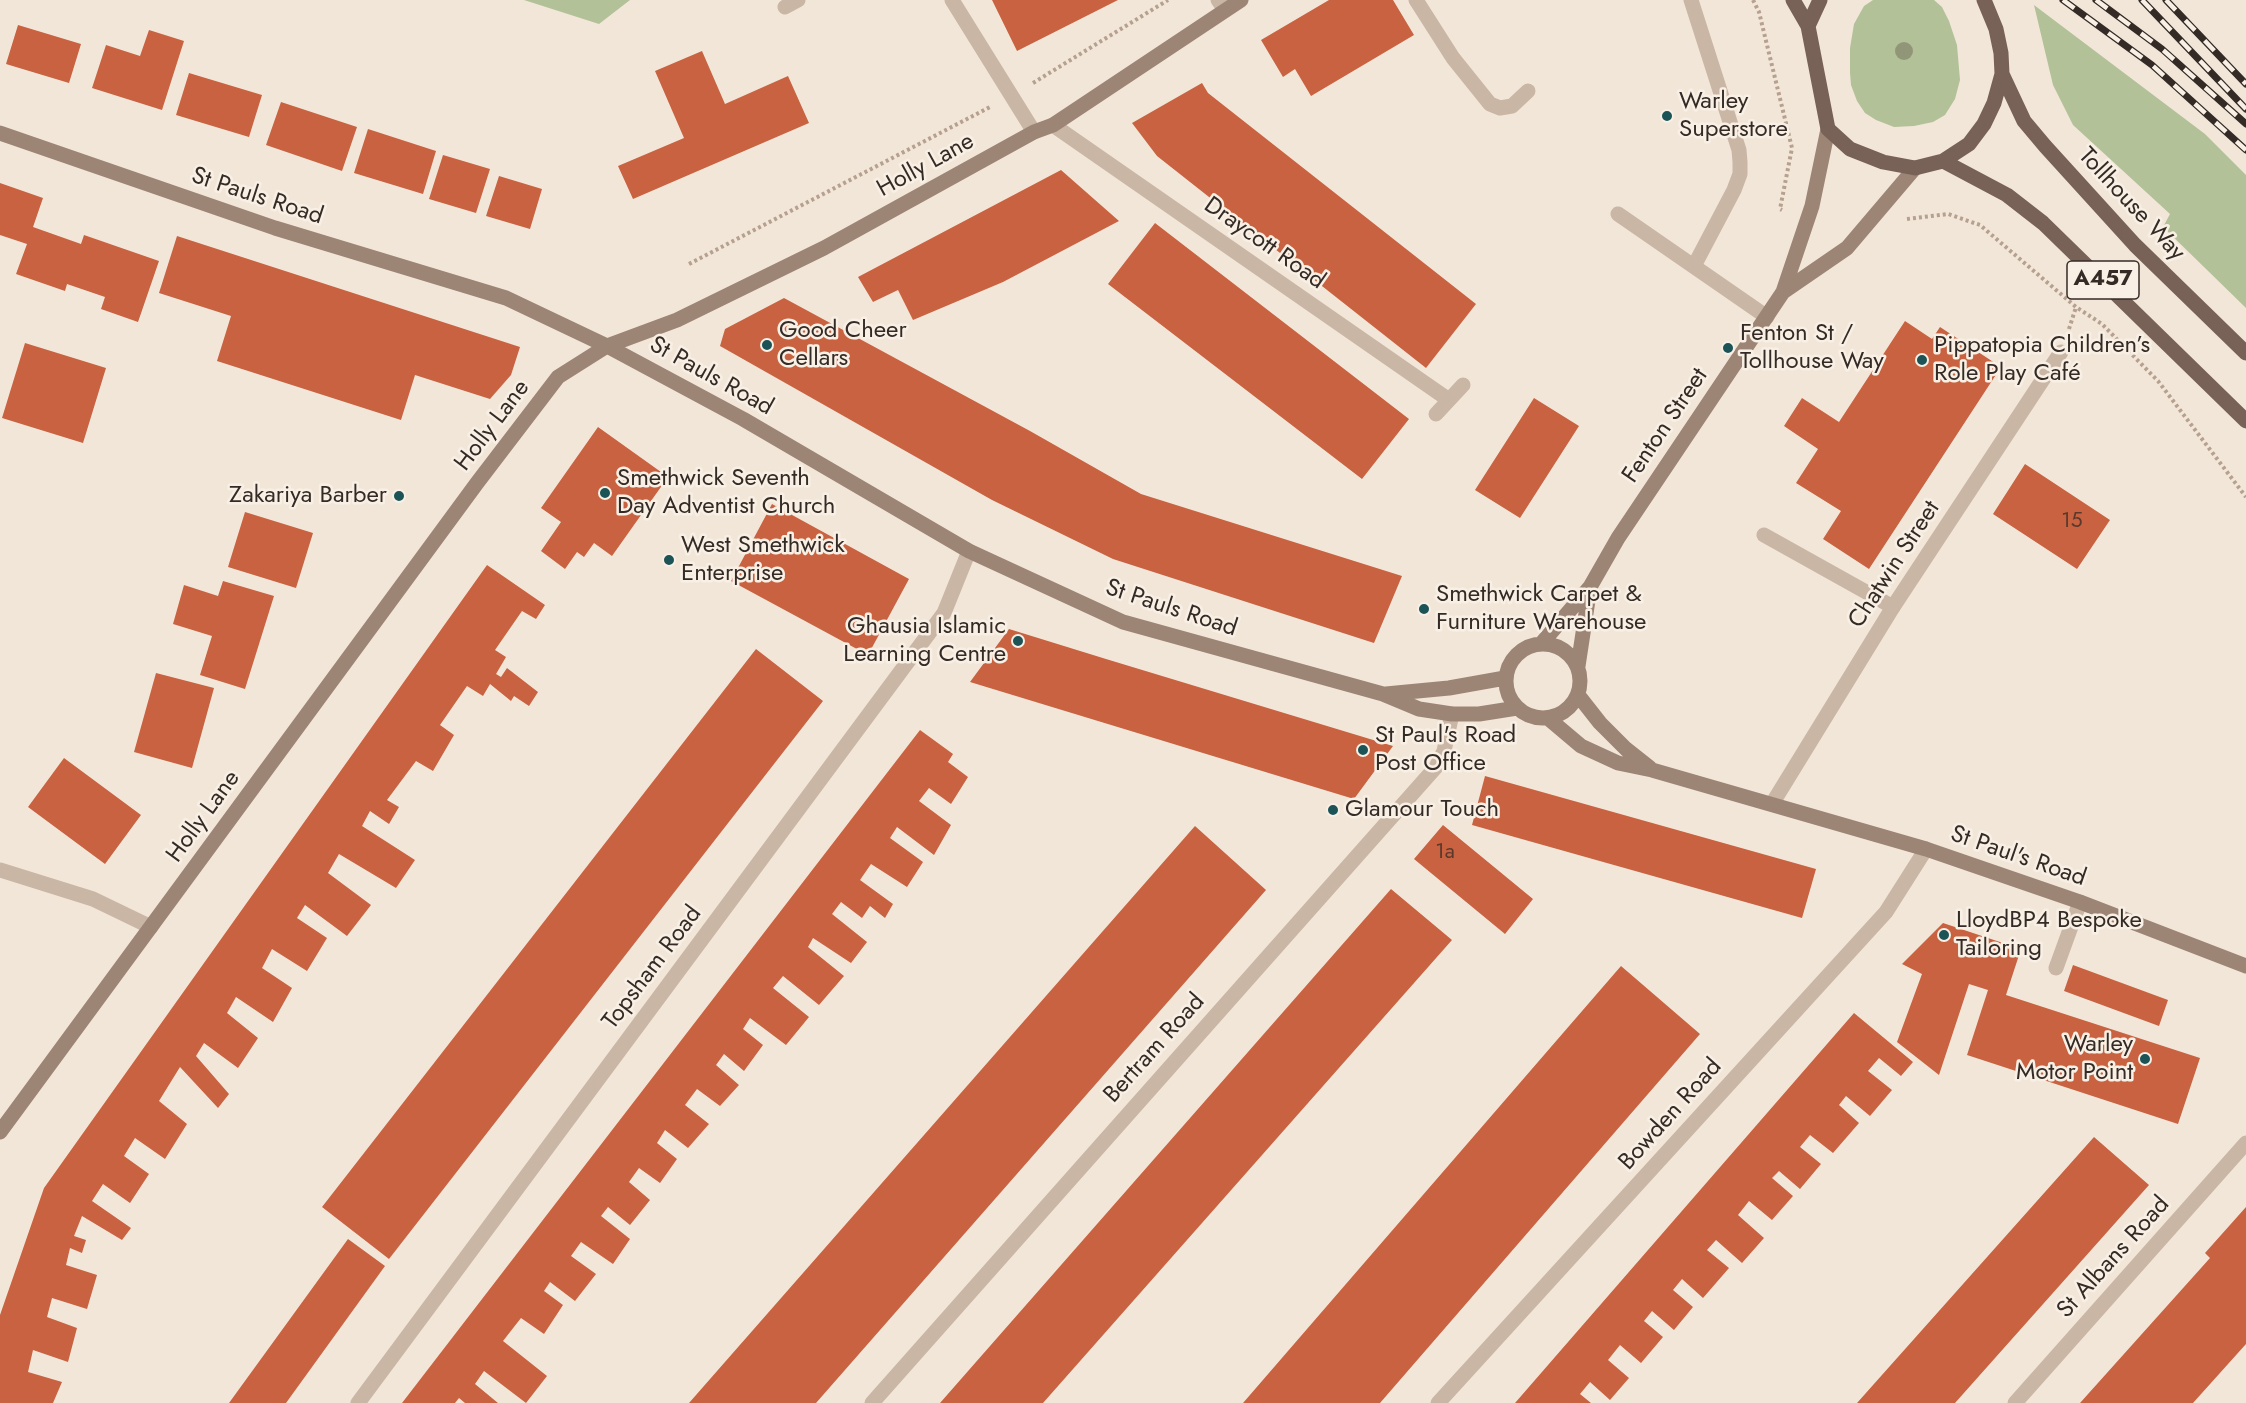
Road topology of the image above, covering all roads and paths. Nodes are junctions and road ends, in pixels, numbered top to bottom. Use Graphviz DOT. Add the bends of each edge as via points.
graph roads {
  1 [pos="952,0"];
  2 [pos="1168,0"];
  3 [pos="1241,0"];
  4 [pos="1416,0"];
  5 [pos="1691,0"];
  6 [pos="1753,0"];
  7 [pos="1793,0"];
  8 [pos="1820,0"];
  9 [pos="1984,0"];
  10 [pos="1222,5"];
  11 [pos="1808,26"];
  12 [pos="2002,74"];
  13 [pos="1528,91"];
  14 [pos="1012,95"];
  15 [pos="1053,125"];
  16 [pos="1828,129"];
  17 [pos="1034,132"];
  18 [pos="0,133"];
  19 [pos="1943,161"];
  20 [pos="1915,168"];
  21 [pos="1780,209"];
  22 [pos="1618,214"];
  23 [pos="1899,223"];
  24 [pos="689,264"];
  25 [pos="1694,266"];
  26 [pos="1783,292"];
  27 [pos="1767,317"];
  28 [pos="607,346"];
  29 [pos="2061,352"];
  30 [pos="2246,353"];
  31 [pos="1463,385"];
  32 [pos="1449,400"];
  33 [pos="1436,414"];
  34 [pos="2246,421"];
  35 [pos="2246,497"];
  36 [pos="1764,535"];
  37 [pos="969,551"];
  38 [pos="1590,587"];
  39 [pos="1893,607"];
  40 [pos="1541,644"];
  41 [pos="1578,666"];
  42 [pos="1505,678"];
  43 [pos="1383,694"];
  44 [pos="1578,695"];
  45 [pos="1517,708"];
  46 [pos="1452,714"];
  47 [pos="1549,719"];
  48 [pos="1652,770"];
  49 [pos="1772,804"];
  50 [pos="1926,849"];
  51 [pos="0,870"];
  52 [pos="2080,902"];
  53 [pos="151,927"];
  54 [pos="2246,966"];
  55 [pos="2056,968"];
  56 [pos="0,1132"];
  57 [pos="2246,1143"];
  58 [pos="358,1403"];
  59 [pos="872,1403"];
  60 [pos="1438,1403"];
  61 [pos="2015,1403"];
  1 -- 14 [label="street"];
  2 -- 14 [label="path"];
  3 -- 10 [label="main road, Holly Lane"];
  4 -- 13 [label="street" via="1453,58 1490,104 1500,108 1512,106"];
  5 -- 25 [label="street" via="1740,162 1734,190"];
  6 -- 21 [label="path" via="1792,148"];
  7 -- 11 [label="main road"];
  8 -- 11 [label="main road"];
  9 -- 12 [label="main road" via="1996,29"];
  10 -- 15 [label="main road, Holly Lane"];
  11 -- 16 [label="main road"];
  12 -- 19 [label="main road" via="1984,124 1968,144"];
  12 -- 30 [label="main road, Tollhouse Way / A457" via="2024,122 2135,245"];
  14 -- 17 [label="street"];
  14 -- 24 [label="path"];
  15 -- 17 [label="main road, Holly Lane"];
  15 -- 32 [label="street, Draycott Road"];
  16 -- 20 [label="main road" via="1850,149 1882,162"];
  16 -- 26 [label="main road, Fenton Street" via="1812,206"];
  17 -- 28 [label="main road, Holly Lane" via="824,248 677,320"];
  18 -- 28 [label="main road, St Pauls Road" via="275,228 506,298"];
  19 -- 20 [label="main road"];
  19 -- 34 [label="main road, A457" via="2007,195 2043,223"];
  20 -- 26 [label="main road, Fenton Street" via="1847,248"];
  22 -- 25 [label="street"];
  23 -- 35 [label="path" via="1948,214 1980,225 2076,307 2102,324 2158,381"];
  25 -- 27 [label="street"];
  26 -- 27 [label="main road, Fenton Street"];
  27 -- 38 [label="main road, Fenton Street" via="1618,538"];
  28 -- 37 [label="main road, St Pauls Road" via="743,419"];
  28 -- 53 [label="main road, Holly Lane" via="558,377"];
  29 -- 39 [label="street, Chatwin Street"];
  31 -- 32 [label="street"];
  32 -- 33 [label="street"];
  36 -- 39 [label="street"];
  37 -- 43 [label="main road, St Pauls Road" via="1123,622"];
  37 -- 58 [label="street, Topsham Road" via="944,612"];
  38 -- 40 [label="main road, Fenton Street"];
  38 -- 41 [label="main road, Fenton Street"];
  39 -- 49 [label="street, Chatwin Street"];
  40 -- 41 [label="main road" via="1556,646"];
  40 -- 42 [label="main road" via="1524,649 1511,661"];
  41 -- 44 [label="main road"];
  42 -- 43 [label="main road, St Pauls Road"];
  42 -- 45 [label="main road" via="1508,695"];
  43 -- 46 [label="main road, St Pauls Road" via="1419,709"];
  44 -- 47 [label="main road" via="1567,711"];
  44 -- 48 [label="main road" via="1600,723"];
  45 -- 46 [label="main road, St Pauls Road"];
  45 -- 47 [label="main road" via="1532,718"];
  46 -- 59 [label="street, Bertram Road" via="1444,751 1436,767"];
  47 -- 48 [label="main road" via="1581,746 1618,763"];
  48 -- 49 [label="main road"];
  49 -- 50 [label="main road, St Paul's Road"];
  50 -- 52 [label="main road, St Paul's Road"];
  50 -- 60 [label="street, Bowden Road" via="1887,912"];
  51 -- 53 [label="street" via="93,899"];
  52 -- 54 [label="main road, St Paul's Road"];
  52 -- 55 [label="street"];
  53 -- 56 [label="main road, Holly Lane"];
  57 -- 61 [label="street, St Albans Road"];
}
